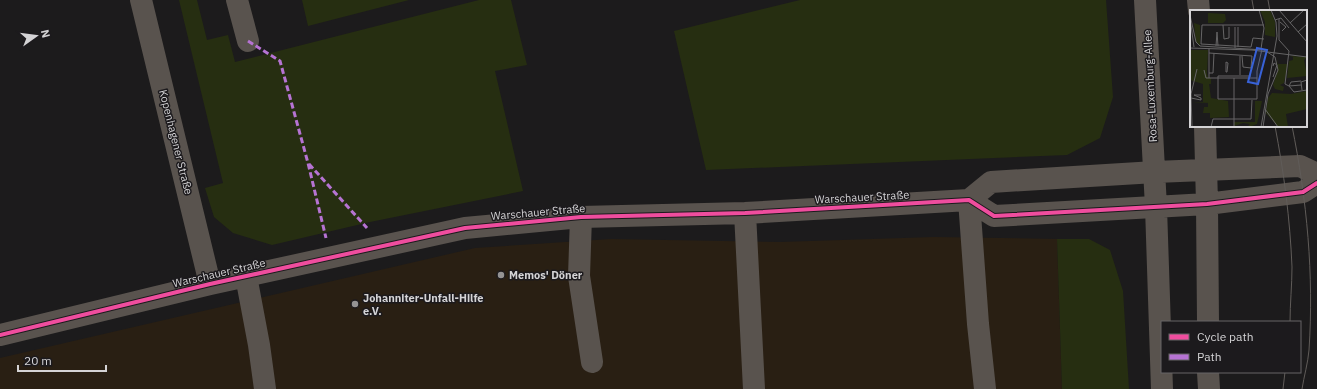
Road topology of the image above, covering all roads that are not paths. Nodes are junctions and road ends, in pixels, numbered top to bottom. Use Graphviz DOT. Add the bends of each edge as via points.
graph roads {
  1 [pos="141,0"];
  2 [pos="237,0"];
  3 [pos="1145,0"];
  4 [pos="1198,0"];
  5 [pos="1199,10"];
  6 [pos="248,41"];
  7 [pos="1205,127"];
  8 [pos="1206,170"];
  9 [pos="1155,172"];
  10 [pos="1317,174"];
  11 [pos="1317,183"];
  12 [pos="969,200"];
  13 [pos="1207,204"];
  14 [pos="1156,207"];
  15 [pos="745,213"];
  16 [pos="581,217"];
  17 [pos="246,276"];
  18 [pos="210,284"];
  19 [pos="1208,321"];
  20 [pos="0,335"];
  21 [pos="1161,359"];
  22 [pos="592,362"];
  23 [pos="1161,373"];
  24 [pos="1208,373"];
  25 [pos="265,389"];
  26 [pos="754,389"];
  27 [pos="985,389"];
  28 [pos="1162,389"];
  29 [pos="1209,389"];
  1 -- 18 [label="street, Kopenhagener Straße"];
  2 -- 6 [label="street"];
  3 -- 9 [label="street, Rosa-Luxemburg-Allee"];
  4 -- 5 [label="street"];
  7 -- 8 [label="street"];
  8 -- 9 [label="street"];
  8 -- 10 [label="street" via="1300,166"];
  8 -- 13 [label="street"];
  9 -- 12 [label="street" via="991,182"];
  9 -- 14 [label="street, Rosa-Luxemburg-Allee"];
  11 -- 13 [label="street" via="1303,192"];
  12 -- 14 [label="street" via="994,216"];
  12 -- 15 [label="street, Warschauer Straße"];
  12 -- 27 [label="street"];
  13 -- 14 [label="street"];
  13 -- 19 [label="street"];
  14 -- 21 [label="street, Rosa-Luxemburg-Allee"];
  15 -- 16 [label="street, Warschauer Straße"];
  15 -- 26 [label="street"];
  16 -- 17 [label="street, Warschauer Straße" via="465,228"];
  16 -- 22 [label="street" via="579,276"];
  17 -- 18 [label="street, Warschauer Straße"];
  17 -- 25 [label="street"];
  18 -- 20 [label="street, Warschauer Straße"];
  23 -- 28 [label="street, Rosa-Luxemburg-Allee"];
  24 -- 29 [label="street"];
}
